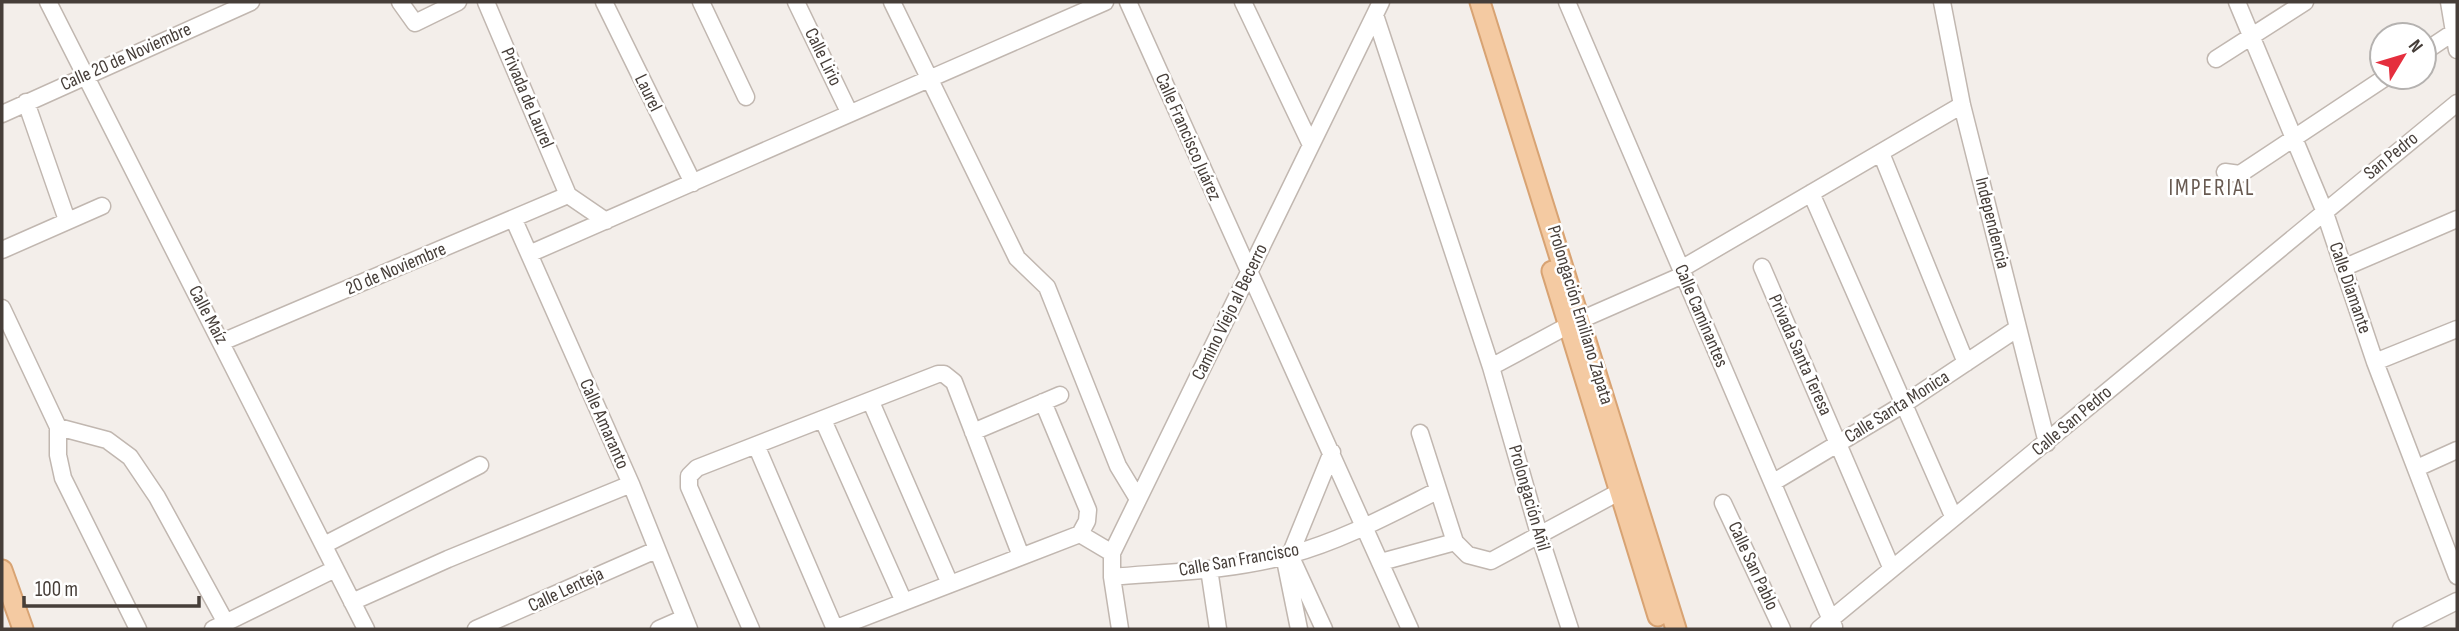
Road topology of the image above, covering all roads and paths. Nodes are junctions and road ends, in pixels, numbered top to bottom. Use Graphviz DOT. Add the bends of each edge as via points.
graph roads {
  1 [pos="48,2"];
  2 [pos="251,2"];
  3 [pos="400,2"];
  4 [pos="458,2"];
  5 [pos="485,2"];
  6 [pos="604,2"];
  7 [pos="701,2"];
  8 [pos="796,2"];
  9 [pos="892,2"];
  10 [pos="1105,2"];
  11 [pos="1128,2"];
  12 [pos="1243,2"];
  13 [pos="1470,2"];
  14 [pos="1480,2"];
  15 [pos="1567,2"];
  16 [pos="1942,2"];
  17 [pos="2236,2"];
  18 [pos="2305,2"];
  19 [pos="2449,2"];
  20 [pos="1378,8"];
  21 [pos="2455,32"];
  22 [pos="2251,38"];
  23 [pos="2438,43"];
  24 [pos="2457,50"];
  25 [pos="2216,59"];
  26 [pos="84,76"];
  27 [pos="929,80"];
  28 [pos="2368,89"];
  29 [pos="746,97"];
  30 [pos="26,102"];
  31 [pos="2457,103"];
  32 [pos="1962,105"];
  33 [pos="849,112"];
  34 [pos="2,114"];
  35 [pos="2293,139"];
  36 [pos="1311,145"];
  37 [pos="1881,153"];
  38 [pos="2225,172"];
  39 [pos="693,183"];
  40 [pos="1811,194"];
  41 [pos="568,195"];
  42 [pos="102,206"];
  43 [pos="2324,210"];
  44 [pos="2457,219"];
  45 [pos="67,220"];
  46 [pos="514,220"];
  47 [pos="606,221"];
  48 [pos="2,250"];
  49 [pos="529,254"];
  50 [pos="1762,267"];
  51 [pos="2343,268"];
  52 [pos="1249,272"];
  53 [pos="1682,272"];
  54 [pos="2,308"];
  55 [pos="1575,323"];
  56 [pos="2018,328"];
  57 [pos="2457,329"];
  58 [pos="222,342"];
  59 [pos="2375,362"];
  60 [pos="1966,363"];
  61 [pos="1492,367"];
  62 [pos="1060,395"];
  63 [pos="871,402"];
  64 [pos="1043,402"];
  65 [pos="1904,404"];
  66 [pos="823,420"];
  67 [pos="58,427"];
  68 [pos="973,432"];
  69 [pos="1420,433"];
  70 [pos="1839,443"];
  71 [pos="2047,443"];
  72 [pos="756,446"];
  73 [pos="2457,450"];
  74 [pos="1332,453"];
  75 [pos="480,465"];
  76 [pos="2417,468"];
  77 [pos="1774,482"];
  78 [pos="631,484"];
  79 [pos="1626,488"];
  80 [pos="1437,491"];
  81 [pos="1139,499"];
  82 [pos="1723,503"];
  83 [pos="1953,516"];
  84 [pos="1366,527"];
  85 [pos="1080,534"];
  86 [pos="1539,534"];
  87 [pos="1455,542"];
  88 [pos="324,545"];
  89 [pos="656,550"];
  90 [pos="1112,553"];
  91 [pos="1287,555"];
  92 [pos="1021,556"];
  93 [pos="1381,562"];
  94 [pos="1891,567"];
  95 [pos="335,569"];
  96 [pos="1209,569"];
  97 [pos="2,570"];
  98 [pos="2457,576"];
  99 [pos="1112,578"];
  100 [pos="950,584"];
  101 [pos="2457,601"];
  102 [pos="904,602"];
  103 [pos="352,603"];
  104 [pos="1321,623"];
  105 [pos="687,624"];
  106 [pos="220,626"];
  107 [pos="1828,626"];
  108 [pos="1299,628"];
  109 [pos="23,629"];
  110 [pos="138,629"];
  111 [pos="366,629"];
  112 [pos="476,629"];
  113 [pos="659,629"];
  114 [pos="751,629"];
  115 [pos="834,629"];
  116 [pos="1120,629"];
  117 [pos="1218,629"];
  118 [pos="1410,629"];
  119 [pos="1570,629"];
  120 [pos="1662,629"];
  121 [pos="1676,629"];
  122 [pos="1782,629"];
  123 [pos="2401,629"];
  1 -- 26 [label="street, Calle Maíz"];
  2 -- 26 [label="street, Calle 20 de Noviembre"];
  3 -- 4 [label="street" via="415,23"];
  5 -- 41 [label="street, Privada de Laurel"];
  6 -- 39 [label="street, Laurel"];
  7 -- 29 [label="street"];
  8 -- 33 [label="street, Calle Lirio"];
  9 -- 27 [label="street"];
  10 -- 27 [label="street"];
  11 -- 52 [label="street, Calle Francisco Juárez"];
  12 -- 36 [label="street"];
  13 -- 55 [label="main road, Prolongación Emiliano Zapata"];
  14 -- 55 [label="main road, Prolongación Emiliano Zapata"];
  15 -- 53 [label="street, Calle Caminantes"];
  16 -- 32 [label="street, Independencia"];
  17 -- 22 [label="street, Calle Diamante"];
  18 -- 22 [label="street"];
  19 -- 21 [label="street"];
  20 -- 36 [label="street, Camino Viejo al Becerro"];
  20 -- 61 [label="street, Prolongación Añil"];
  21 -- 23 [label="street"];
  21 -- 24 [label="street"];
  22 -- 25 [label="street"];
  22 -- 35 [label="street, Calle Diamante"];
  26 -- 30 [label="street, Calle 20 de Noviembre"];
  26 -- 58 [label="street, Calle Maíz"];
  27 -- 33 [label="street"];
  27 -- 81 [label="street" via="1017,258 1047,286 1118,466"];
  28 -- 35 [label="street"];
  30 -- 34 [label="street, Calle 20 de Noviembre"];
  30 -- 45 [label="street"];
  31 -- 43 [label="street, San Pedro"];
  32 -- 37 [label="street"];
  32 -- 56 [label="street, Independencia"];
  33 -- 39 [label="street"];
  35 -- 38 [label="street" via="2240,174"];
  35 -- 43 [label="street, Calle Diamante"];
  36 -- 52 [label="street, Camino Viejo al Becerro"];
  37 -- 40 [label="street"];
  37 -- 60 [label="street"];
  39 -- 47 [label="street"];
  40 -- 53 [label="street"];
  40 -- 65 [label="street"];
  41 -- 46 [label="street, 20 de Noviembre"];
  41 -- 47 [label="street"];
  42 -- 45 [label="street"];
  43 -- 51 [label="street, Calle Diamante"];
  43 -- 71 [label="street, Calle San Pedro"];
  44 -- 51 [label="street"];
  45 -- 48 [label="street"];
  46 -- 49 [label="street, Calle Amaranto"];
  46 -- 58 [label="street, 20 de Noviembre"];
  47 -- 49 [label="street"];
  49 -- 78 [label="street, Calle Amaranto"];
  50 -- 70 [label="street, Privada Santa Teresa"];
  51 -- 59 [label="street, Calle Diamante"];
  52 -- 74 [label="street, Calle Francisco Juárez"];
  52 -- 81 [label="street, Camino Viejo al Becerro"];
  53 -- 55 [label="street"];
  53 -- 77 [label="street, Calle Caminantes"];
  54 -- 67 [label="street"];
  55 -- 61 [label="street"];
  55 -- 79 [label="main road, Prolongación Emiliano Zapata"];
  56 -- 60 [label="street, Calle Santa Monica"];
  56 -- 71 [label="street, Independencia"];
  57 -- 59 [label="street"];
  58 -- 88 [label="street, Calle Maíz"];
  59 -- 76 [label="street, Calle Diamante"];
  60 -- 65 [label="street, Calle Santa Monica"];
  61 -- 86 [label="street, Prolongación Añil"];
  62 -- 64 [label="street"];
  63 -- 66 [label="street"];
  63 -- 68 [label="street" via="944,374 954,382"];
  63 -- 100 [label="street"];
  64 -- 68 [label="street"];
  64 -- 85 [label="street" via="1088,510"];
  65 -- 70 [label="street, Calle Santa Monica"];
  65 -- 83 [label="street"];
  66 -- 72 [label="street"];
  66 -- 102 [label="street"];
  67 -- 106 [label="street" via="107,440 130,457 157,498"];
  67 -- 110 [label="street" via="63,478"];
  68 -- 92 [label="street"];
  69 -- 80 [label="street"];
  70 -- 77 [label="street, Calle Santa Monica"];
  70 -- 94 [label="street, Privada Santa Teresa"];
  71 -- 83 [label="street, Calle San Pedro"];
  72 -- 114 [label="street" via="697,468 689,476 689,487"];
  72 -- 115 [label="street"];
  73 -- 76 [label="street"];
  74 -- 84 [label="street, Calle Francisco Juárez"];
  74 -- 91 [label="street"];
  75 -- 88 [label="street"];
  76 -- 98 [label="street, Calle Diamante"];
  77 -- 107 [label="street, Calle Caminantes"];
  78 -- 89 [label="street, Calle Amaranto"];
  78 -- 103 [label="street"];
  79 -- 86 [label="street"];
  79 -- 120 [label="main road, Prolongación Emiliano Zapata"];
  79 -- 121 [label="main road, Prolongación Emiliano Zapata"];
  80 -- 84 [label="street, Calle San Francisco"];
  80 -- 87 [label="street"];
  81 -- 90 [label="street, Camino Viejo al Becerro"];
  82 -- 122 [label="street, Calle San Pablo"];
  83 -- 94 [label="street, Calle San Pedro"];
  84 -- 91 [label="street, Calle San Francisco"];
  84 -- 93 [label="street, Calle Francisco Juárez"];
  85 -- 90 [label="street"];
  85 -- 92 [label="street"];
  86 -- 87 [label="street" via="1491,561 1468,555"];
  86 -- 119 [label="street, Prolongación Añil"];
  87 -- 93 [label="street"];
  88 -- 95 [label="street, Calle Maíz"];
  89 -- 105 [label="street, Calle Amaranto"];
  89 -- 112 [label="street, Calle Lenteja"];
  90 -- 99 [label="street, Camino Viejo al Becerro"];
  91 -- 96 [label="street, Calle San Francisco"];
  91 -- 104 [label="street"];
  91 -- 108 [label="street"];
  92 -- 100 [label="street"];
  93 -- 118 [label="street, Calle Francisco Juárez"];
  94 -- 107 [label="street, Calle San Pedro"];
  95 -- 103 [label="street, Calle Maíz"];
  95 -- 106 [label="street"];
  96 -- 99 [label="street, Calle San Francisco"];
  96 -- 117 [label="street"];
  97 -- 109 [label="main road"];
  99 -- 116 [label="street, Camino Viejo al Becerro"];
  100 -- 102 [label="street"];
  101 -- 123 [label="street"];
  102 -- 115 [label="street"];
  103 -- 111 [label="street, Calle Maíz"];
  104 -- 108 [label="street"];
  105 -- 113 [label="street"];
}
